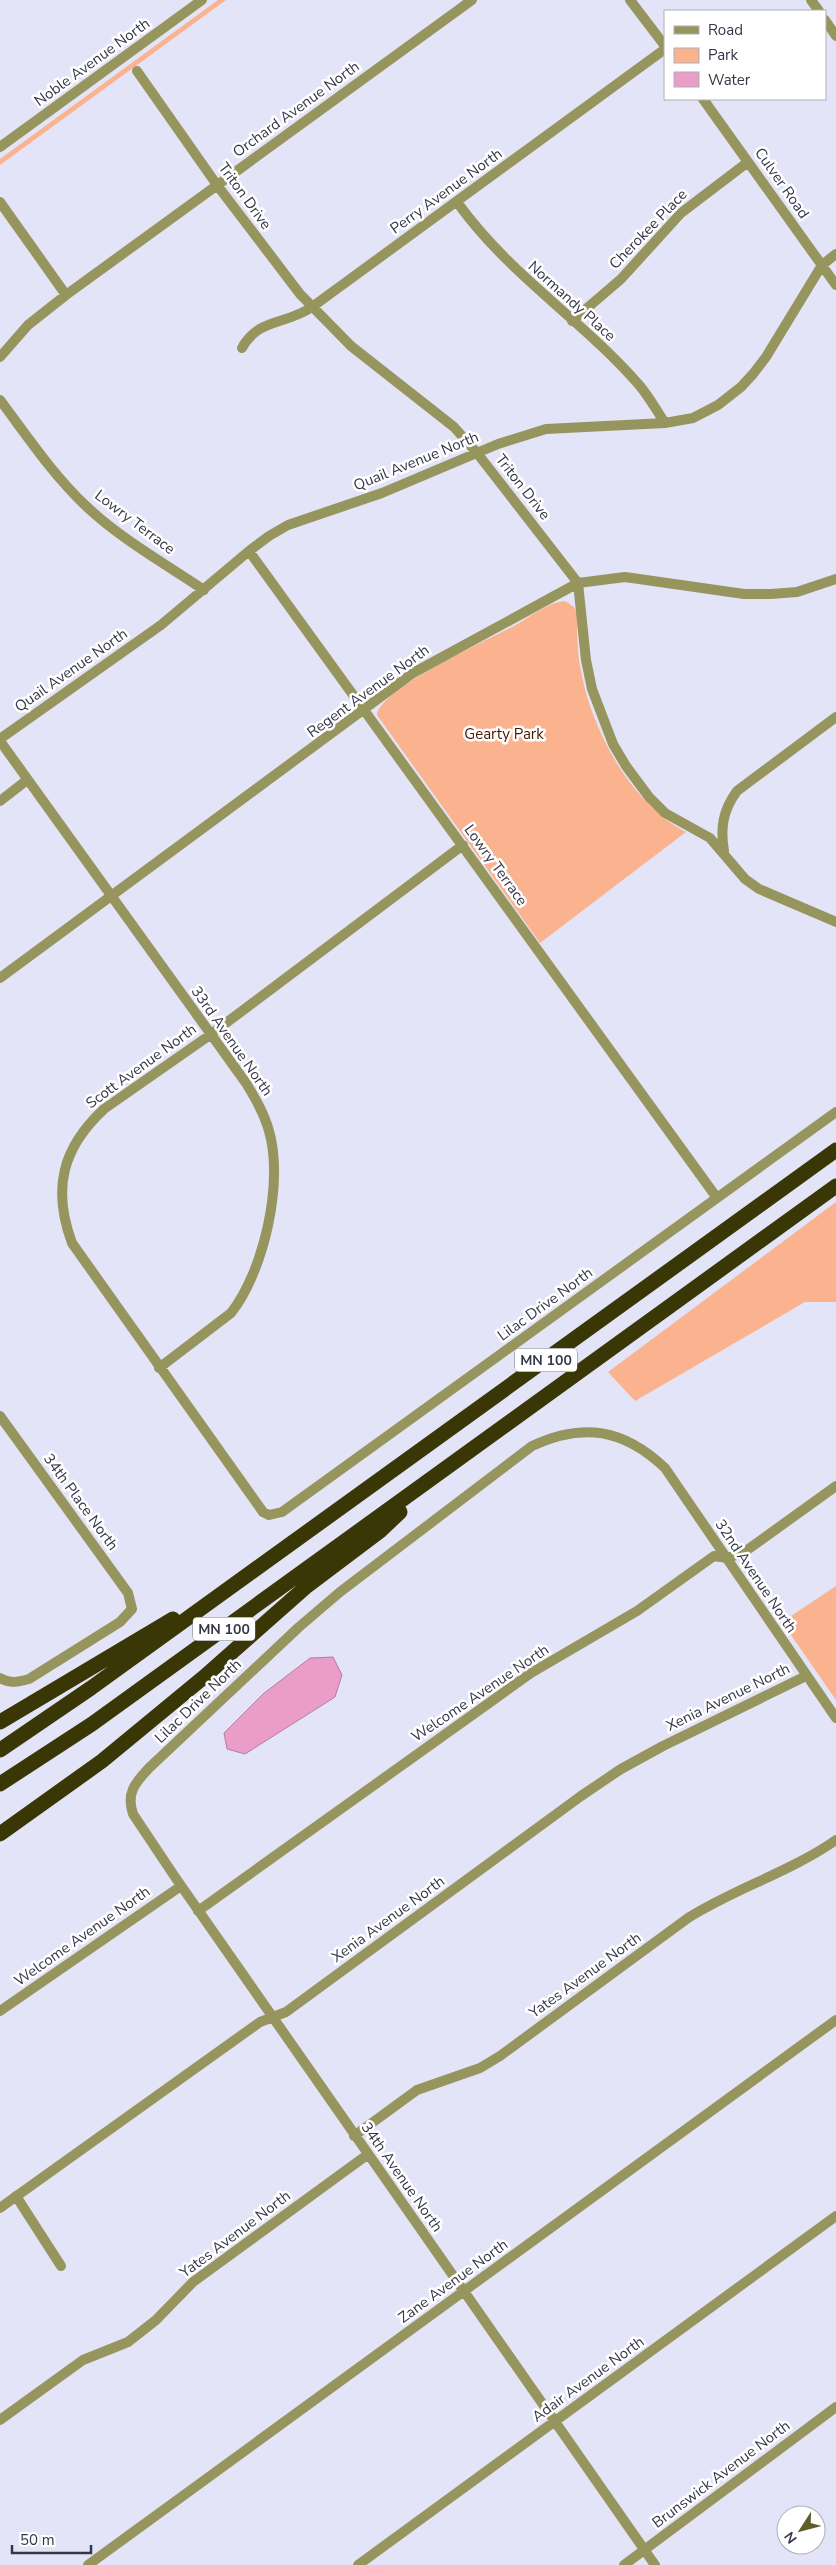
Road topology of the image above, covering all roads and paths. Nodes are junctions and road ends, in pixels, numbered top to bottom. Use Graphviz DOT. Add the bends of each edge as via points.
graph roads {
  1 [pos="202,0"];
  2 [pos="472,0"];
  3 [pos="630,0"];
  4 [pos="810,0"];
  5 [pos="818,10"];
  6 [pos="826,21"];
  7 [pos="836,36"];
  8 [pos="664,46"];
  9 [pos="664,48"];
  10 [pos="137,71"];
  11 [pos="704,100"];
  12 [pos="0,147"];
  13 [pos="748,162"];
  14 [pos="217,185"];
  15 [pos="0,202"];
  16 [pos="457,202"];
  17 [pos="836,254"];
  18 [pos="822,265"];
  19 [pos="836,286"];
  20 [pos="66,295"];
  21 [pos="312,308"];
  22 [pos="572,321"];
  23 [pos="242,348"];
  24 [pos="0,357"];
  25 [pos="0,400"];
  26 [pos="665,423"];
  27 [pos="477,453"];
  28 [pos="249,551"];
  29 [pos="836,579"];
  30 [pos="578,583"];
  31 [pos="204,590"];
  32 [pos="366,710"];
  33 [pos="836,717"];
  34 [pos="0,740"];
  35 [pos="27,780"];
  36 [pos="0,801"];
  37 [pos="463,845"];
  38 [pos="724,851"];
  39 [pos="112,897"];
  40 [pos="836,922"];
  41 [pos="0,978"];
  42 [pos="210,1035"];
  43 [pos="836,1112"];
  44 [pos="836,1150"];
  45 [pos="836,1186"];
  46 [pos="717,1198"];
  47 [pos="159,1368"];
  48 [pos="0,1416"];
  49 [pos="649,1452"];
  50 [pos="445,1470"];
  51 [pos="836,1486"];
  52 [pos="269,1515"];
  53 [pos="727,1558"];
  54 [pos="256,1570"];
  55 [pos="806,1676"];
  56 [pos="3,1680"];
  57 [pos="836,1718"];
  58 [pos="0,1722"];
  59 [pos="0,1750"];
  60 [pos="0,1784"];
  61 [pos="130,1803"];
  62 [pos="0,1834"];
  63 [pos="836,1840"];
  64 [pos="181,1886"];
  65 [pos="198,1911"];
  66 [pos="0,2011"];
  67 [pos="272,2018"];
  68 [pos="836,2020"];
  69 [pos="354,2136"];
  70 [pos="367,2154"];
  71 [pos="16,2196"];
  72 [pos="0,2208"];
  73 [pos="836,2216"];
  74 [pos="61,2266"];
  75 [pos="465,2292"];
  76 [pos="836,2407"];
  77 [pos="0,2420"];
  78 [pos="555,2422"];
  79 [pos="645,2550"];
  80 [pos="88,2565"];
  81 [pos="358,2565"];
  82 [pos="624,2565"];
  83 [pos="656,2565"];
  1 -- 12 [label="street, Noble Avenue North"];
  2 -- 14 [label="street, Orchard Avenue North"];
  3 -- 8 [label="street"];
  4 -- 5 [label="street"];
  6 -- 7 [label="street"];
  9 -- 16 [label="street, Perry Avenue North"];
  10 -- 14 [label="street, Triton Drive"];
  11 -- 13 [label="street, Culver Road"];
  13 -- 18 [label="street, Culver Road"];
  13 -- 22 [label="street, Cherokee Place" via="681,213 622,279"];
  14 -- 20 [label="street, Orchard Avenue North"];
  14 -- 21 [label="street, Triton Drive"];
  15 -- 20 [label="street"];
  16 -- 21 [label="street, Perry Avenue North"];
  16 -- 22 [label="street, Normandy Place" via="500,254"];
  17 -- 18 [label="street, Quail Avenue North"];
  18 -- 19 [label="street, Culver Road"];
  18 -- 26 [label="street, Quail Avenue North" via="766,357 741,387 705,413"];
  20 -- 24 [label="street, Orchard Avenue North" via="28,325"];
  21 -- 23 [label="street, Perry Avenue North" via="299,316 258,328"];
  21 -- 27 [label="street, Triton Drive" via="351,346 454,427"];
  22 -- 26 [label="street, Normandy Place" via="641,387"];
  25 -- 31 [label="street, Lowry Terrace" via="59,478 86,506"];
  26 -- 27 [label="street, Quail Avenue North" via="557,427"];
  27 -- 28 [label="street, Quail Avenue North" via="382,493 288,525"];
  27 -- 30 [label="street, Triton Drive"];
  28 -- 31 [label="street, Quail Avenue North"];
  28 -- 32 [label="street, Lowry Terrace"];
  29 -- 30 [label="street, Regent Avenue North" via="797,592 771,594 744,594 625,577"];
  30 -- 32 [label="street, Regent Avenue North" via="438,658"];
  30 -- 38 [label="street, Triton Drive" via="592,688 602,718 626,766 665,813 710,838"];
  31 -- 34 [label="street, Quail Avenue North" via="161,625"];
  32 -- 37 [label="street, Lowry Terrace"];
  32 -- 39 [label="street, Regent Avenue North"];
  33 -- 38 [label="street" via="737,791 723,818 721,835"];
  34 -- 35 [label="street, 33rd Avenue North"];
  35 -- 36 [label="street"];
  35 -- 39 [label="street, 33rd Avenue North"];
  37 -- 42 [label="street, Scott Avenue North"];
  37 -- 46 [label="street, Lowry Terrace"];
  38 -- 40 [label="street, Triton Drive" via="745,879 758,888"];
  39 -- 41 [label="street, Regent Avenue North"];
  39 -- 42 [label="street, 33rd Avenue North"];
  42 -- 47 [label="street, 33rd Avenue North" via="260,1106 274,1158 271,1202 259,1258 240,1301 220,1323"];
  42 -- 47 [label="street, Scott Avenue North" via="88,1123 67,1160 62,1181 64,1223 72,1244"];
  43 -- 46 [label="street, Lilac Drive North"];
  44 -- 54 [label="highway, MN 100"];
  45 -- 50 [label="highway, MN 100"];
  46 -- 52 [label="street, Lilac Drive North" via="282,1512"];
  47 -- 52 [label="street, Scott Avenue North" via="258,1506"];
  48 -- 56 [label="street, 34th Place North" via="128,1593 132,1609 120,1622 29,1679 17,1682"];
  49 -- 53 [label="street, 32nd Avenue North" via="665,1468"];
  49 -- 61 [label="street, Lilac Drive North" via="626,1439 603,1432 576,1431 532,1446 299,1627 140,1777 130,1793"];
  50 -- 60 [label="highway, MN 100" via="92,1724"];
  50 -- 62 [label="highway" via="380,1531 307,1586 102,1761"];
  51 -- 53 [label="street, Welcome Avenue North" via="743,1553"];
  53 -- 55 [label="street, 32nd Avenue North"];
  53 -- 65 [label="street, Welcome Avenue North" via="714,1556 636,1611 531,1673"];
  54 -- 58 [label="highway"];
  54 -- 59 [label="highway, MN 100"];
  55 -- 57 [label="street, 32nd Avenue North"];
  55 -- 67 [label="street, Xenia Avenue North" via="621,1769 286,2012"];
  61 -- 64 [label="street, 34th Avenue North" via="143,1830"];
  63 -- 69 [label="street, Yates Avenue North" via="798,1863 718,1899 500,2056 480,2068 417,2090"];
  64 -- 65 [label="street, 34th Avenue North"];
  64 -- 66 [label="street, Welcome Avenue North"];
  65 -- 67 [label="street, 34th Avenue North"];
  67 -- 69 [label="street, 34th Avenue North"];
  67 -- 71 [label="street, Xenia Avenue North" via="260,2022"];
  68 -- 75 [label="street, Zane Avenue North"];
  69 -- 70 [label="street, 34th Avenue North"];
  70 -- 75 [label="street, 34th Avenue North"];
  70 -- 77 [label="street, Yates Avenue North" via="193,2282 156,2320 128,2342 83,2360"];
  71 -- 72 [label="street, Xenia Avenue North"];
  71 -- 74 [label="street"];
  73 -- 78 [label="street, Adair Avenue North"];
  75 -- 78 [label="street, 34th Avenue North"];
  75 -- 80 [label="street, Zane Avenue North"];
  76 -- 79 [label="street, Brunswick Avenue North"];
  78 -- 79 [label="street, 34th Avenue North"];
  78 -- 81 [label="street, Adair Avenue North"];
  79 -- 82 [label="street, Brunswick Avenue North"];
  79 -- 83 [label="street, 34th Avenue North"];
}
